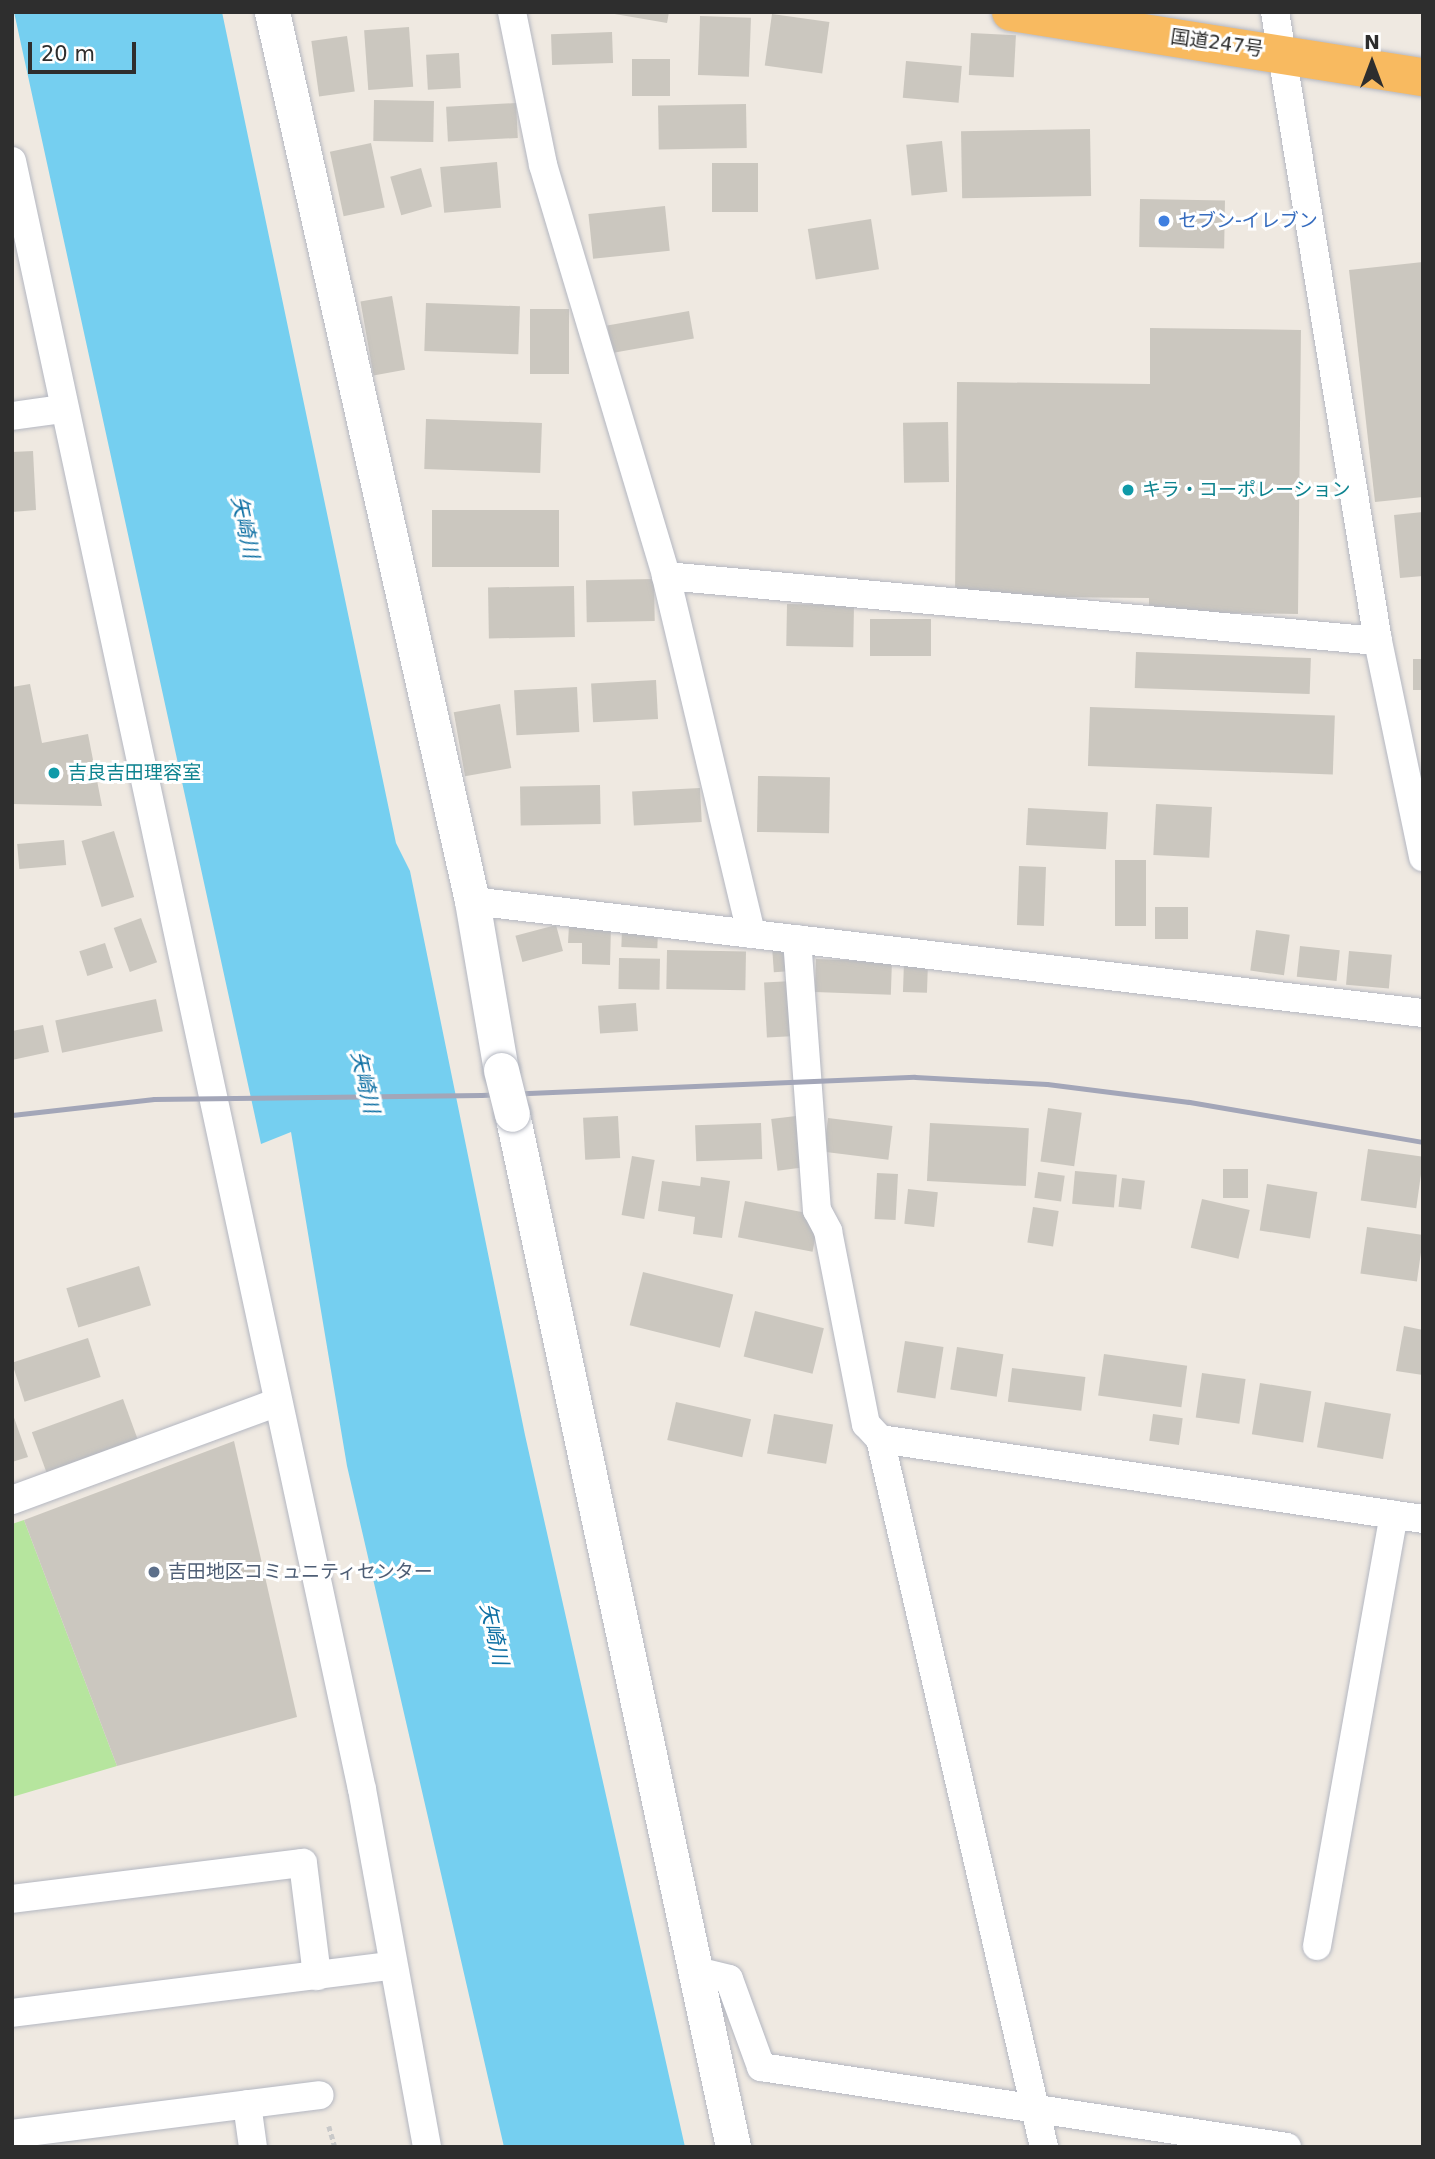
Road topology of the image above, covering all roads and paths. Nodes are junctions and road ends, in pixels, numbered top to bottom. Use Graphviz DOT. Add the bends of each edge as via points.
graph roads {
  1 [pos="272,12"];
  2 [pos="512,12"];
  3 [pos="1011,12"];
  4 [pos="1275,12"];
  5 [pos="1280,52"];
  6 [pos="1423,77"];
  7 [pos="12,161"];
  8 [pos="62,409"];
  9 [pos="12,416"];
  10 [pos="666,576"];
  11 [pos="1378,641"];
  12 [pos="1418,801"];
  13 [pos="1423,857"];
  14 [pos="472,901"];
  15 [pos="751,934"];
  16 [pos="797,939"];
  17 [pos="1423,1013"];
  18 [pos="276,1404"];
  19 [pos="880,1439"];
  20 [pos="12,1500"];
  21 [pos="1394,1515"];
  22 [pos="1423,1519"];
  23 [pos="12,1899"];
  24 [pos="1317,1946"];
  25 [pos="390,1966"];
  26 [pos="693,1970"];
  27 [pos="317,1976"];
  28 [pos="12,2013"];
  29 [pos="320,2095"];
  30 [pos="247,2104"];
  31 [pos="1035,2106"];
  32 [pos="12,2134"];
  33 [pos="253,2147"];
  34 [pos="427,2147"];
  35 [pos="733,2147"];
  36 [pos="1044,2147"];
  37 [pos="1287,2147"];
  1 -- 14 [label="street"];
  2 -- 10 [label="street" via="543,165"];
  3 -- 5 [label="highway, 国道247号"];
  4 -- 5 [label="street"];
  5 -- 6 [label="highway, 国道247号"];
  5 -- 11 [label="street"];
  7 -- 8 [label="street"];
  8 -- 9 [label="street"];
  8 -- 18 [label="street"];
  10 -- 11 [label="street"];
  10 -- 15 [label="street"];
  11 -- 12 [label="street"];
  12 -- 13 [label="street"];
  14 -- 15 [label="street"];
  14 -- 26 [label="street, bridge" via="501,1070"];
  15 -- 16 [label="street"];
  16 -- 17 [label="street"];
  16 -- 19 [label="street" via="817,1210 828,1231 866,1424"];
  18 -- 20 [label="street"];
  18 -- 25 [label="street" via="362,1789"];
  19 -- 21 [label="street"];
  19 -- 31 [label="street"];
  21 -- 22 [label="street"];
  21 -- 24 [label="street"];
  23 -- 27 [label="street" via="303,1863"];
  25 -- 27 [label="street"];
  25 -- 34 [label="street"];
  26 -- 31 [label="street" via="729,1979 761,2067"];
  26 -- 35 [label="street"];
  27 -- 28 [label="street"];
  29 -- 30 [label="street"];
  30 -- 32 [label="street"];
  30 -- 33 [label="street"];
  31 -- 36 [label="street"];
  31 -- 37 [label="street"];
}
